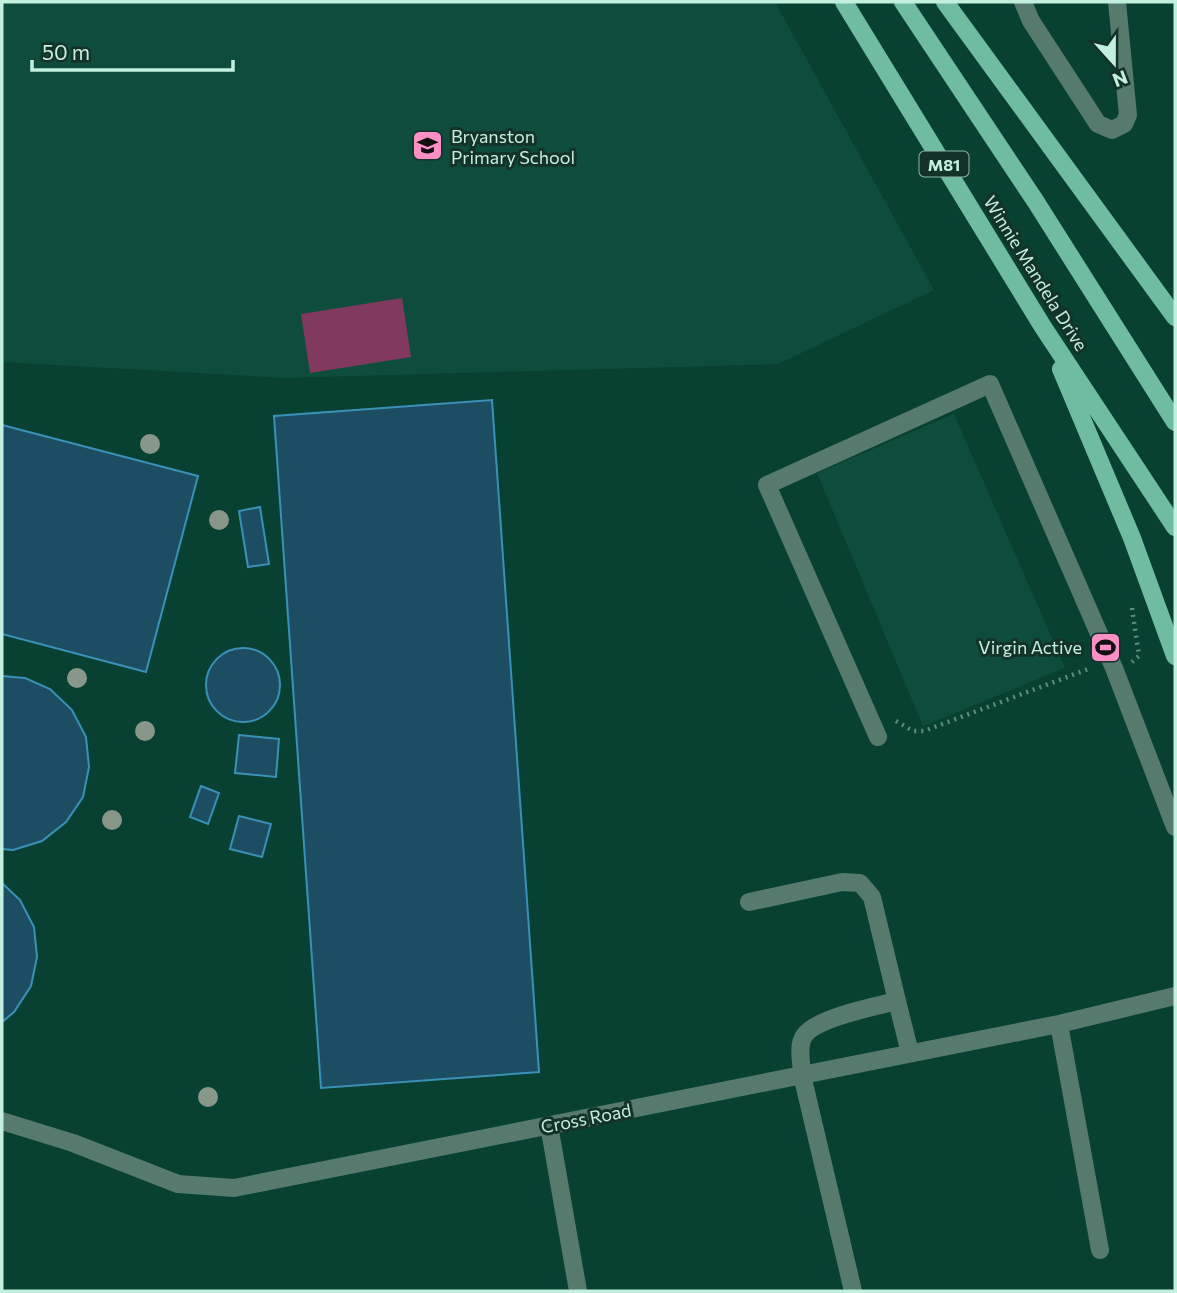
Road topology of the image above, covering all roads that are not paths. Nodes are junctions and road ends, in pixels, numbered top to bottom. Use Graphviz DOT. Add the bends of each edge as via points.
graph roads {
  1 [pos="844,2"];
  2 [pos="902,2"];
  3 [pos="945,2"];
  4 [pos="1023,2"];
  5 [pos="1117,2"];
  6 [pos="1175,317"];
  7 [pos="1043,327"];
  8 [pos="1175,422"];
  9 [pos="1175,527"];
  10 [pos="1175,656"];
  11 [pos="878,737"];
  12 [pos="1175,827"];
  13 [pos="749,902"];
  14 [pos="1175,996"];
  15 [pos="897,1001"];
  16 [pos="1059,1024"];
  17 [pos="910,1053"];
  18 [pos="802,1075"];
  19 [pos="2,1121"];
  20 [pos="549,1125"];
  21 [pos="1100,1250"];
  22 [pos="578,1291"];
  23 [pos="853,1291"];
  1 -- 7 [label="main road, Winnie Mandela Drive / M81"];
  2 -- 8 [label="main road"];
  3 -- 6 [label="main road"];
  4 -- 5 [label="street" via="1098,124 1112,130 1124,124 1128,114"];
  7 -- 9 [label="main road, Winnie Mandela Drive / M81"];
  7 -- 10 [label="main road" via="1132,538"];
  11 -- 12 [label="street" via="767,485 990,384 1114,668"];
  13 -- 15 [label="street" via="842,882 860,883 872,897"];
  14 -- 16 [label="street, Cross Road"];
  15 -- 17 [label="street"];
  15 -- 18 [label="street" via="816,1025 800,1047"];
  16 -- 17 [label="street, Cross Road"];
  16 -- 21 [label="street"];
  17 -- 18 [label="street, Cross Road"];
  18 -- 20 [label="street, Cross Road"];
  18 -- 23 [label="street"];
  19 -- 20 [label="street, Cross Road" via="178,1184 234,1188"];
  20 -- 22 [label="street"];
}
